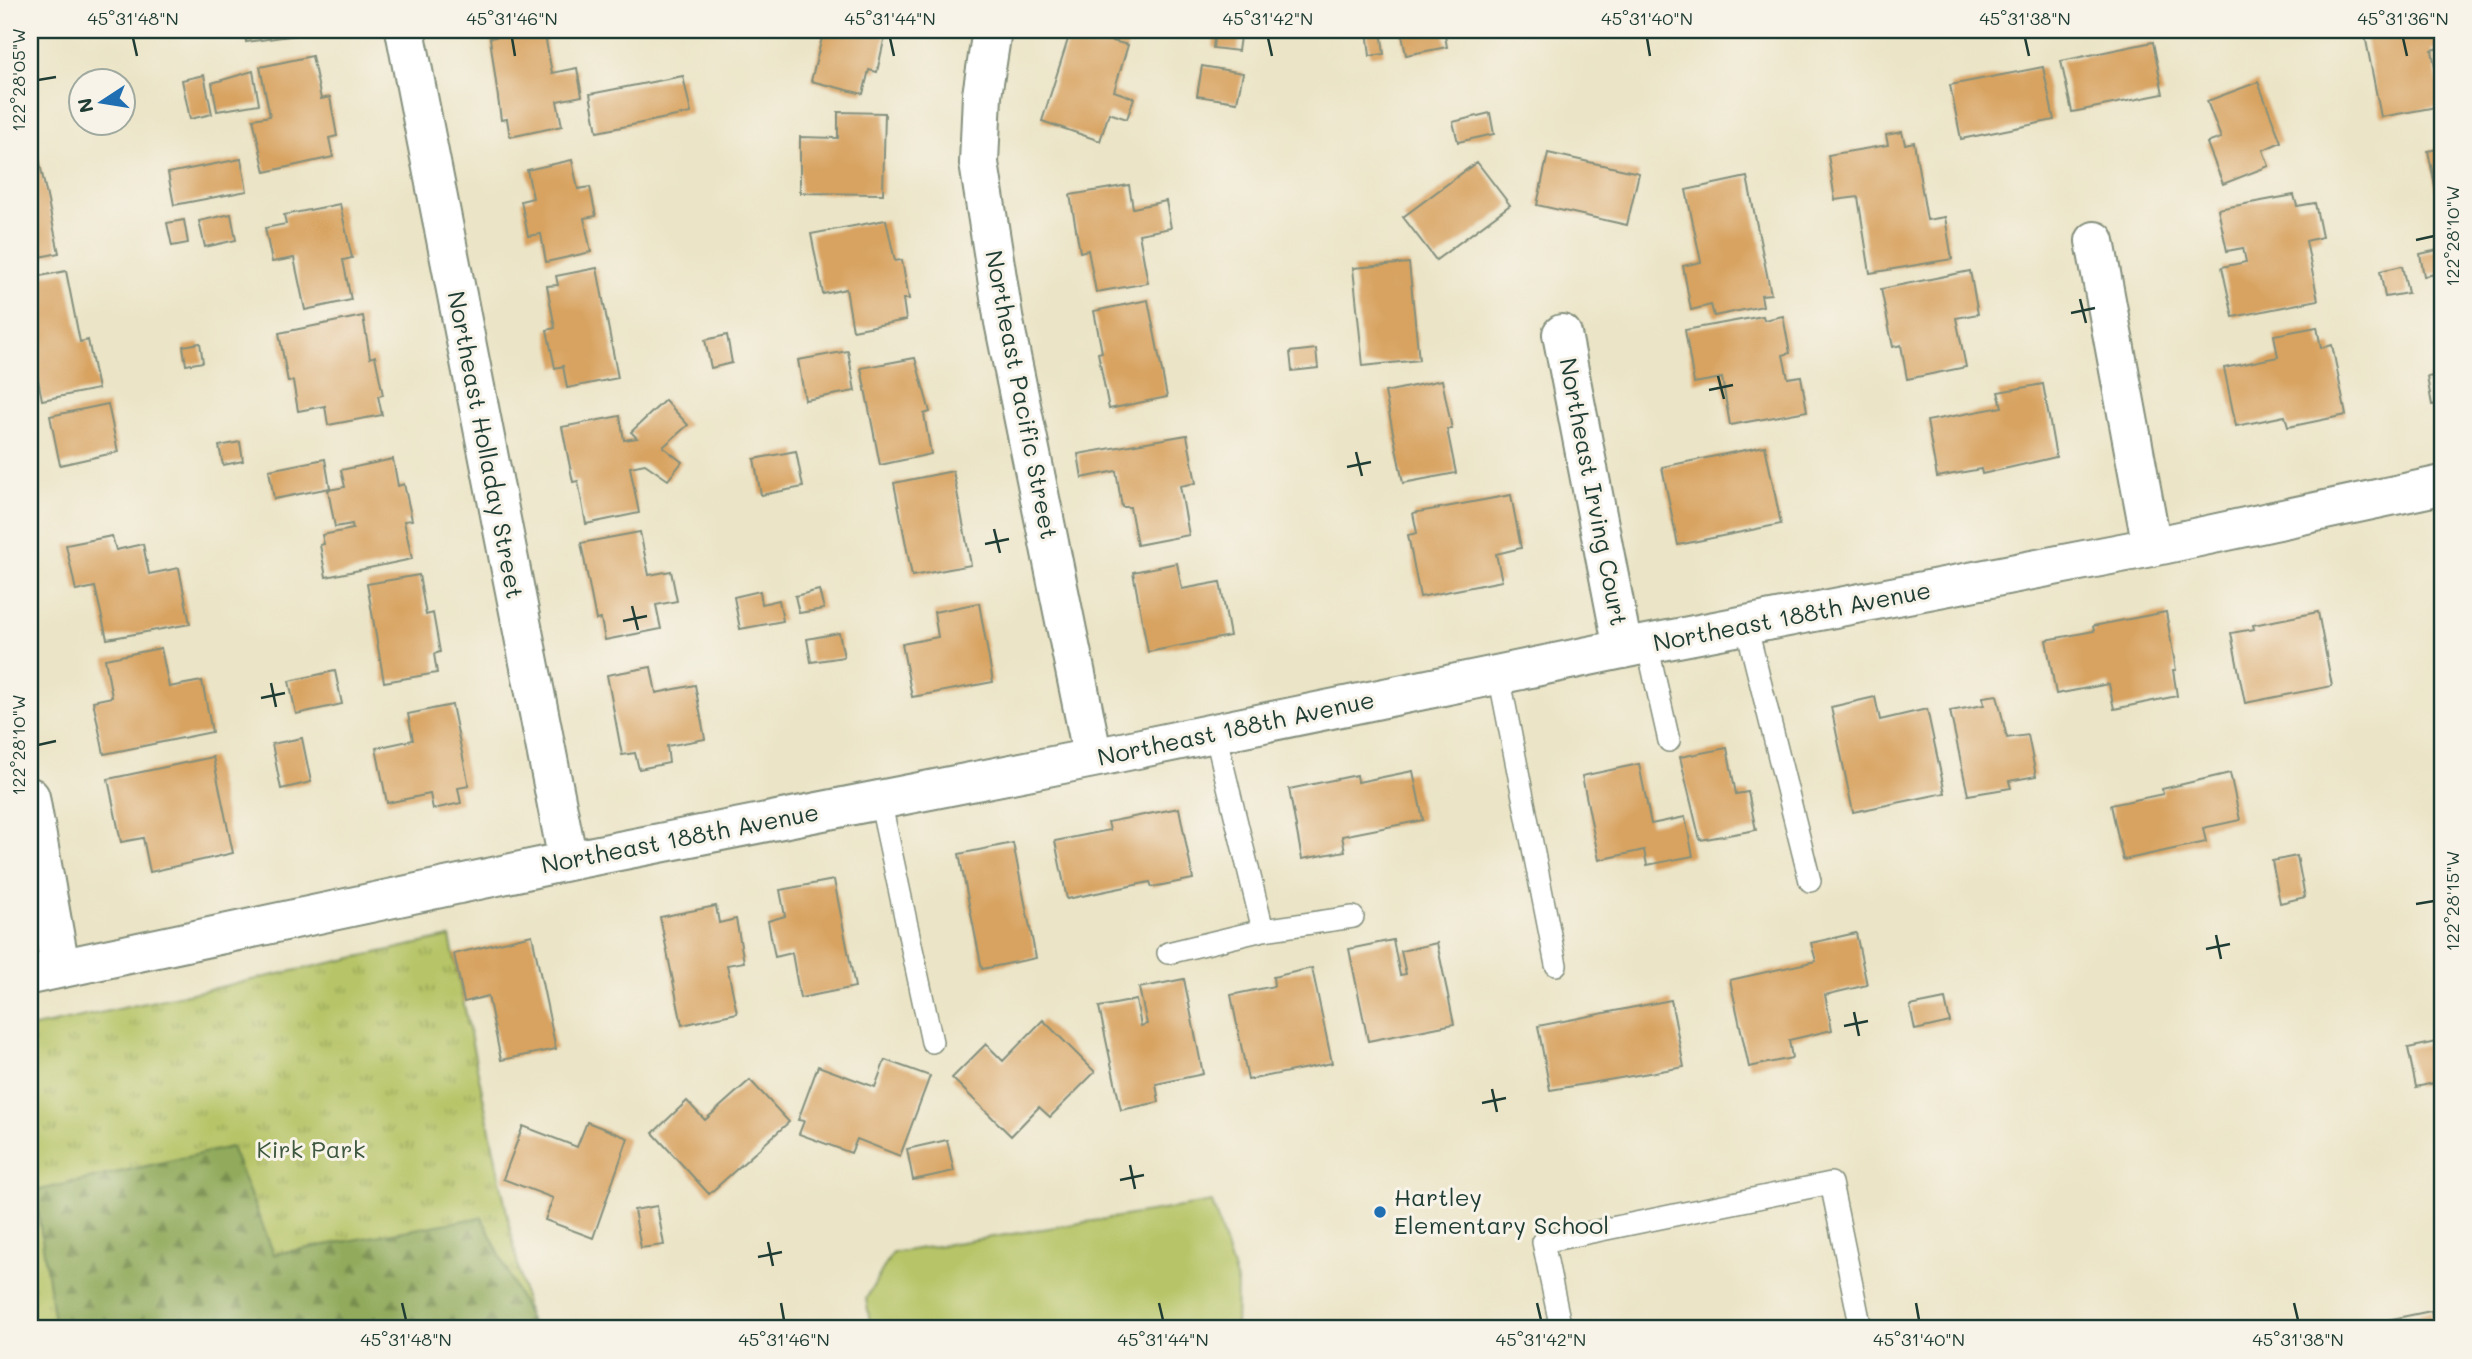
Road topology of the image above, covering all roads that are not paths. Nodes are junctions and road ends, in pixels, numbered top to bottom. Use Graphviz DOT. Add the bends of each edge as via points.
graph roads {
  1 [pos="405,30"];
  2 [pos="992,30"];
  3 [pos="2095,241"];
  4 [pos="1562,334"];
  5 [pos="2442,485"];
  6 [pos="2152,547"];
  7 [pos="1746,625"];
  8 [pos="1635,647"];
  9 [pos="1499,675"];
  10 [pos="1215,733"];
  11 [pos="1669,741"];
  12 [pos="1093,758"];
  13 [pos="30,796"];
  14 [pos="880,800"];
  15 [pos="568,861"];
  16 [pos="1810,881"];
  17 [pos="1353,917"];
  18 [pos="1263,930"];
  19 [pos="1168,953"];
  20 [pos="1556,965"];
  21 [pos="45,971"];
  22 [pos="932,1042"];
  23 [pos="1561,1329"];
  24 [pos="1861,1329"];
  1 -- 15 [label="street, Northeast Holladay Street"];
  2 -- 12 [label="street, Northeast Pacific Street" via="982,95 979,163 1004,322"];
  3 -- 6 [label="street"];
  4 -- 8 [label="street, Northeast Irving Court"];
  5 -- 6 [label="street, Northeast 188th Avenue"];
  6 -- 7 [label="street, Northeast 188th Avenue"];
  7 -- 8 [label="street, Northeast 188th Avenue"];
  7 -- 16 [label="lane"];
  8 -- 9 [label="street, Northeast 188th Avenue"];
  8 -- 11 [label="lane"];
  9 -- 10 [label="street, Northeast 188th Avenue"];
  9 -- 20 [label="lane"];
  10 -- 12 [label="street, Northeast 188th Avenue"];
  10 -- 18 [label="lane"];
  12 -- 14 [label="street, Northeast 188th Avenue"];
  13 -- 21 [label="street"];
  14 -- 15 [label="street, Northeast 188th Avenue"];
  14 -- 22 [label="lane"];
  15 -- 21 [label="street, Northeast 188th Avenue"];
  17 -- 18 [label="lane"];
  18 -- 19 [label="lane"];
  23 -- 24 [label="lane" via="1543,1242 1831,1183"];
}
